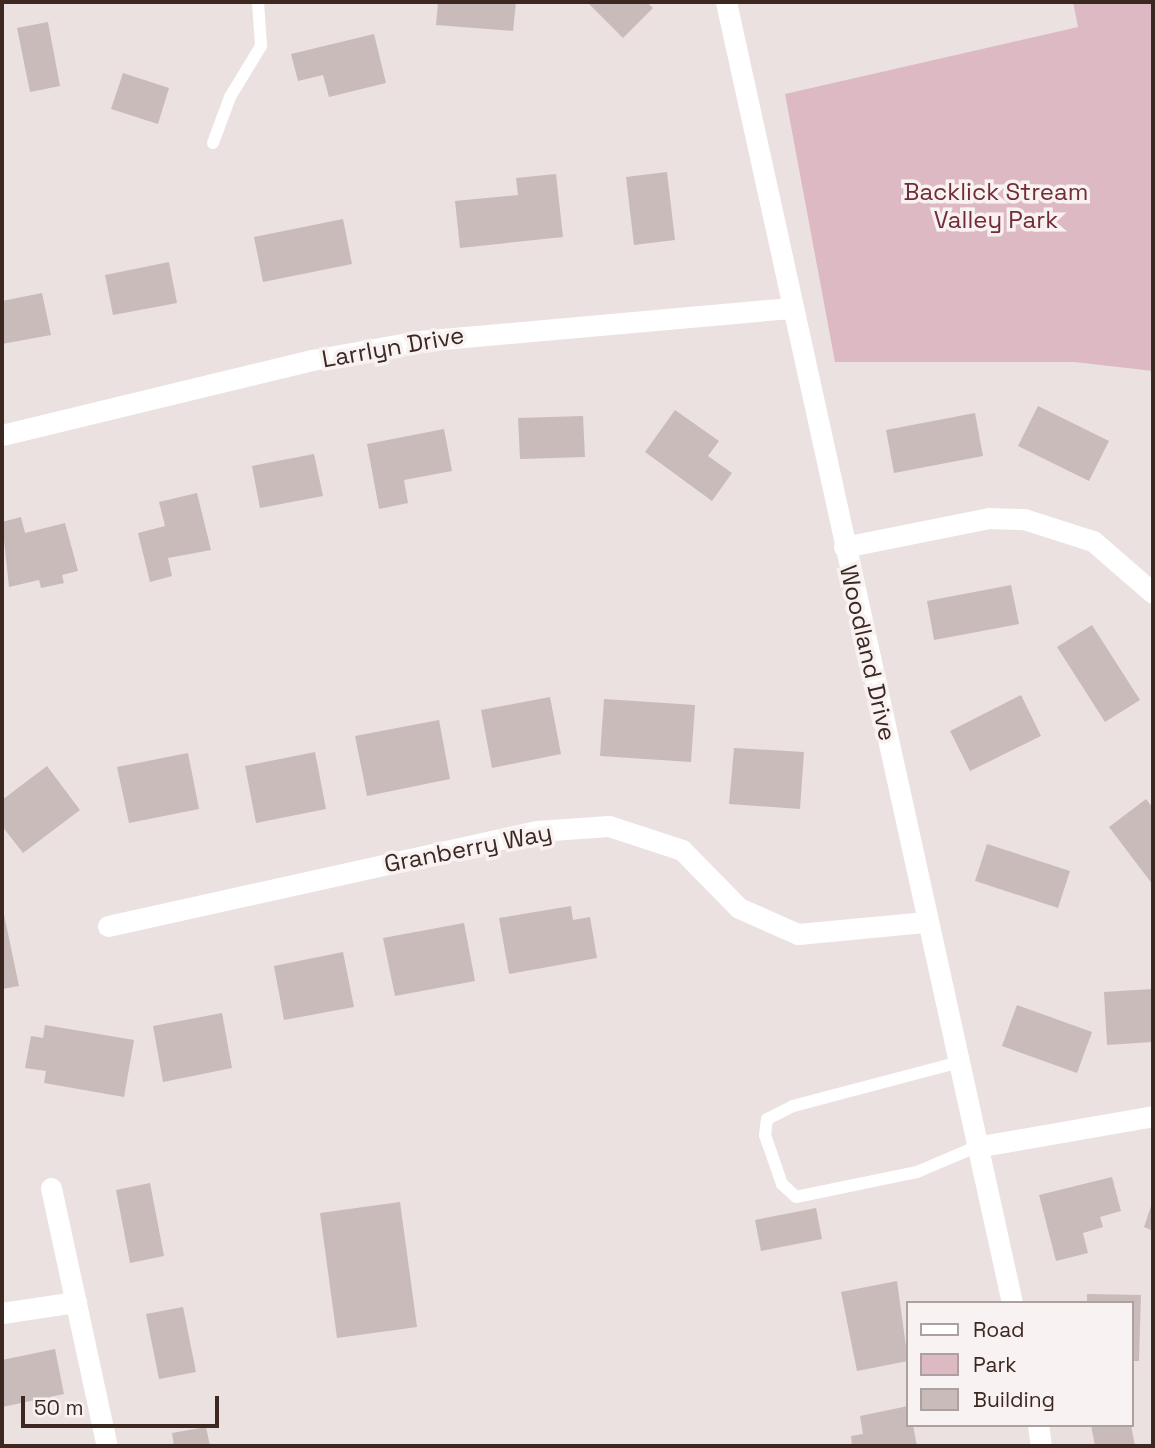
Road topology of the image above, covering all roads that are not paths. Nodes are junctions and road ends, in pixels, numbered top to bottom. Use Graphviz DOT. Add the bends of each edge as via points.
graph roads {
  1 [pos="258,2"];
  2 [pos="726,2"];
  3 [pos="213,143"];
  4 [pos="791,309"];
  5 [pos="2,435"];
  6 [pos="844,547"];
  7 [pos="1153,593"];
  8 [pos="926,922"];
  9 [pos="108,926"];
  10 [pos="956,1063"];
  11 [pos="1153,1116"];
  12 [pos="976,1147"];
  13 [pos="51,1188"];
  14 [pos="1012,1301"];
  15 [pos="76,1302"];
  16 [pos="2,1313"];
  17 [pos="1038,1427"];
  18 [pos="107,1446"];
  19 [pos="1041,1446"];
  1 -- 3 [label="lane" via="261,46 230,97"];
  2 -- 4 [label="street, Woodland Drive"];
  4 -- 5 [label="street, Larrlyn Drive" via="420,341 312,360"];
  4 -- 6 [label="street, Woodland Drive"];
  6 -- 7 [label="street" via="989,518 1024,519 1093,541"];
  6 -- 8 [label="street, Woodland Drive"];
  8 -- 9 [label="street, Granberry Way" via="798,934 739,908 682,850 609,827 537,831"];
  8 -- 10 [label="street, Woodland Drive"];
  10 -- 12 [label="street, Woodland Drive"];
  10 -- 12 [label="lane" via="793,1106 767,1119 765,1135 782,1184 796,1197 917,1172"];
  11 -- 12 [label="street"];
  12 -- 14 [label="street, Woodland Drive"];
  13 -- 15 [label="street"];
  15 -- 16 [label="street"];
  15 -- 18 [label="street"];
  17 -- 19 [label="street"];
}
